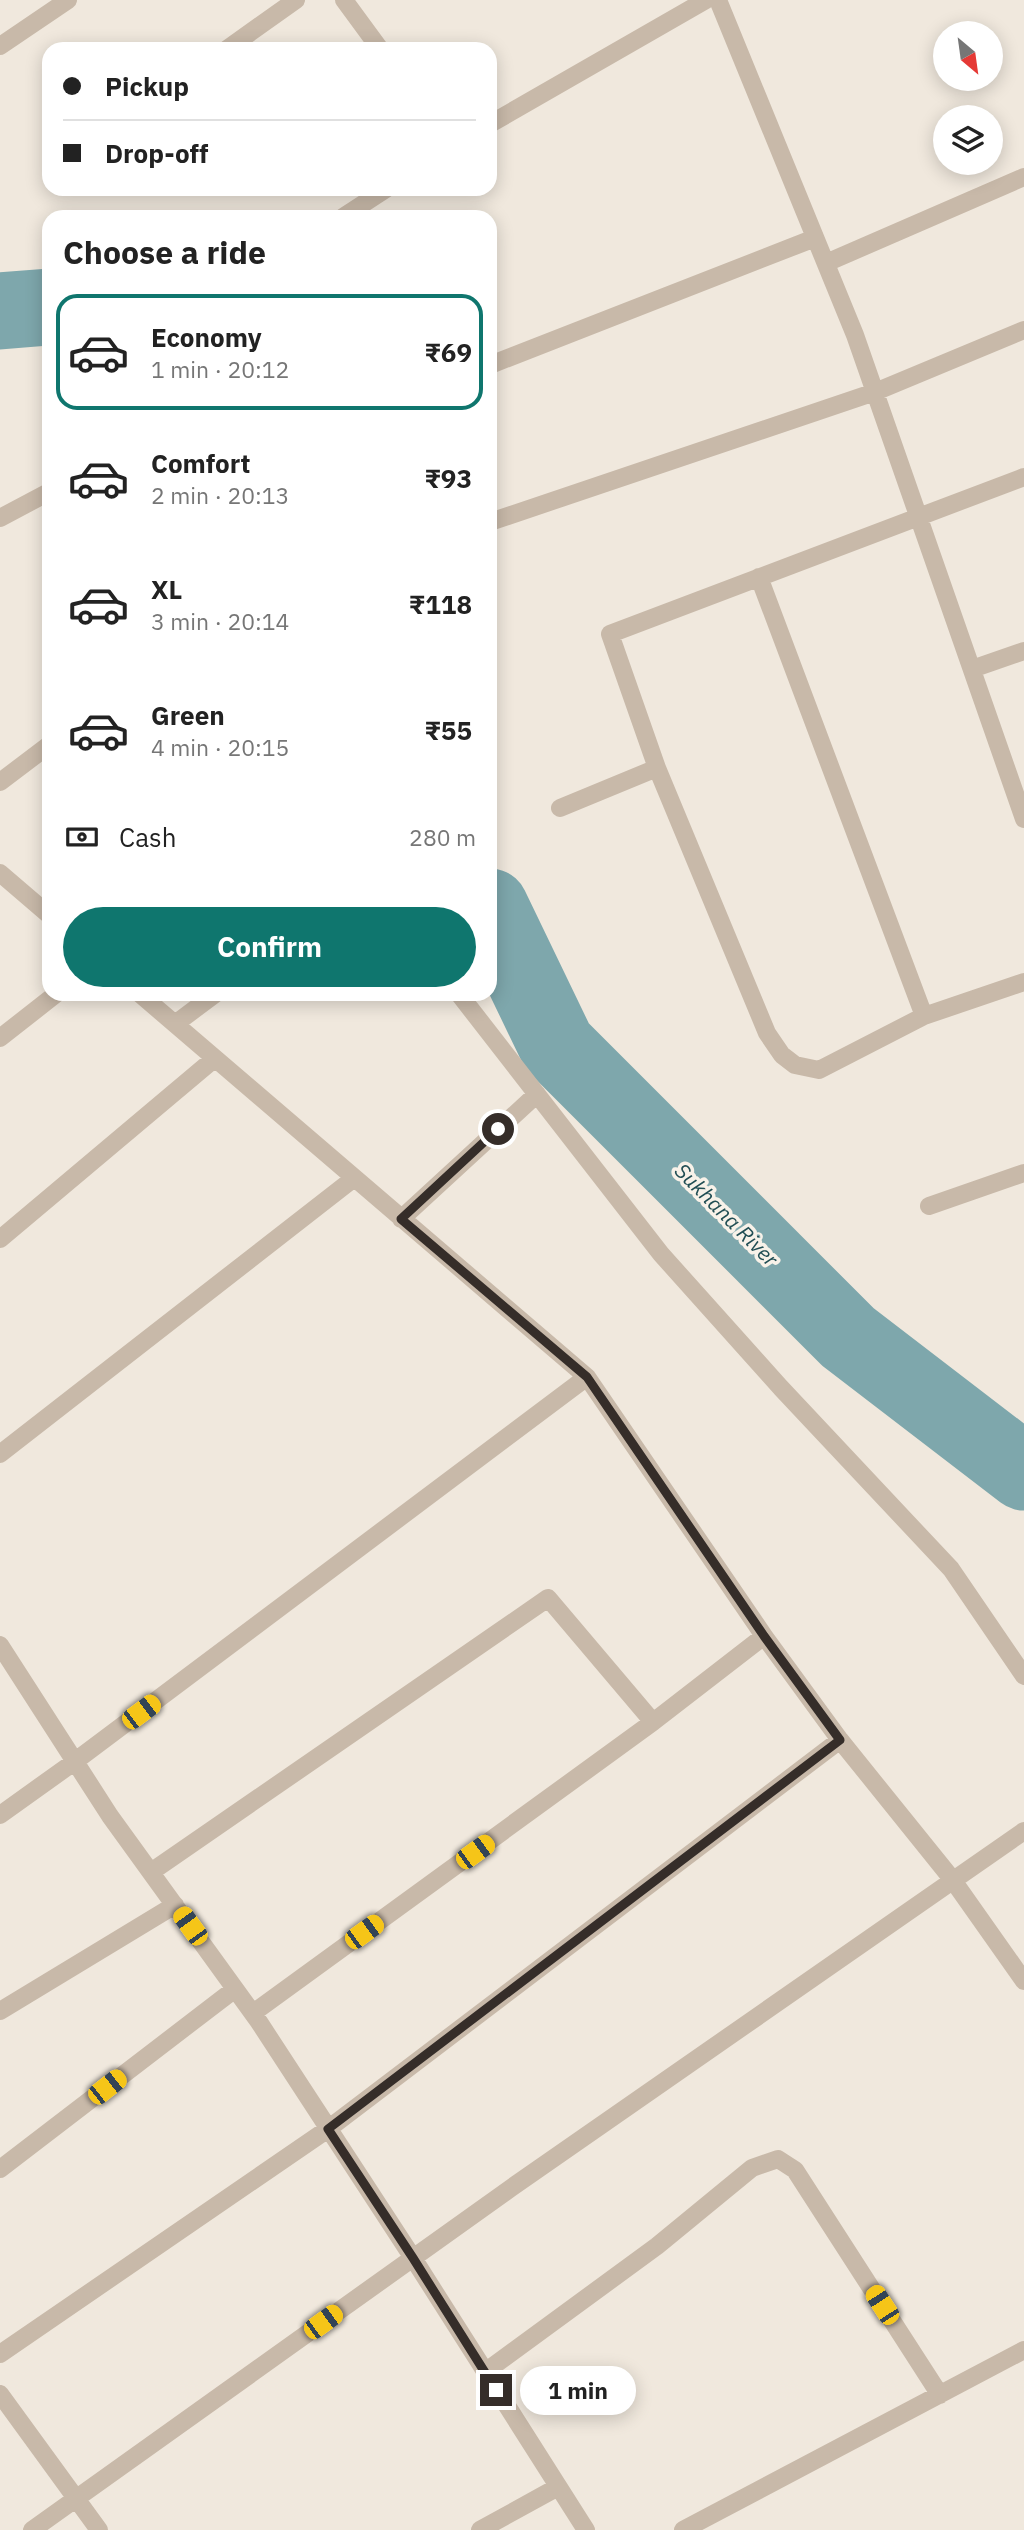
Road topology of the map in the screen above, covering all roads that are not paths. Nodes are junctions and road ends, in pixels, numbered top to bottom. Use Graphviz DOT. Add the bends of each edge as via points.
graph roads {
  1 [pos="68,0"];
  2 [pos="296,0"];
  3 [pos="344,0"];
  4 [pos="706,0"];
  5 [pos="718,0"];
  6 [pos="237,42"];
  7 [pos="375,42"];
  8 [pos="0,46"];
  9 [pos="497,120"];
  10 [pos="1024,177"];
  11 [pos="375,196"];
  12 [pos="354,210"];
  13 [pos="816,238"];
  14 [pos="826,263"];
  15 [pos="1024,330"];
  16 [pos="497,362"];
  17 [pos="875,392"];
  18 [pos="1024,477"];
  19 [pos="42,496"];
  20 [pos="919,517"];
  21 [pos="0,518"];
  22 [pos="497,520"];
  23 [pos="759,578"];
  24 [pos="1024,650"];
  25 [pos="972,669"];
  26 [pos="42,751"];
  27 [pos="657,768"];
  28 [pos="0,782"];
  29 [pos="559,808"];
  30 [pos="1024,819"];
  31 [pos="0,873"];
  32 [pos="42,909"];
  33 [pos="1024,982"];
  34 [pos="47,1001"];
  35 [pos="148,1001"];
  36 [pos="205,1001"];
  37 [pos="464,1001"];
  38 [pos="923,1016"];
  39 [pos="174,1024"];
  40 [pos="0,1038"];
  41 [pos="214,1059"];
  42 [pos="537,1094"];
  43 [pos="1024,1173"];
  44 [pos="353,1179"];
  45 [pos="929,1206"];
  46 [pos="401,1219"];
  47 [pos="0,1239"];
  48 [pos="587,1377"];
  49 [pos="0,1454"];
  50 [pos="764,1636"];
  51 [pos="3,1653"];
  52 [pos="1024,1676"];
  53 [pos="653,1722"];
  54 [pos="840,1740"];
  55 [pos="74,1762"];
  56 [pos="0,1815"];
  57 [pos="1024,1831"];
  58 [pos="152,1872"];
  59 [pos="952,1879"];
  60 [pos="175,1905"];
  61 [pos="1024,1981"];
  62 [pos="235,1989"];
  63 [pos="0,2011"];
  64 [pos="253,2013"];
  65 [pos="328,2129"];
  66 [pos="0,2169"];
  67 [pos="413,2258"];
  68 [pos="1024,2350"];
  69 [pos="0,2354"];
  70 [pos="485,2372"];
  71 [pos="0,2395"];
  72 [pos="940,2395"];
  73 [pos="558,2487"];
  74 [pos="75,2498"];
  75 [pos="32,2530"];
  76 [pos="99,2530"];
  77 [pos="480,2530"];
  78 [pos="586,2530"];
  79 [pos="683,2530"];
  1 -- 8 [label="street"];
  2 -- 6 [label="street"];
  3 -- 7 [label="street"];
  4 -- 9 [label="street"];
  5 -- 13 [label="street"];
  10 -- 14 [label="street"];
  11 -- 12 [label="street"];
  13 -- 14 [label="street"];
  13 -- 16 [label="street"];
  14 -- 17 [label="street"];
  15 -- 17 [label="street"];
  17 -- 20 [label="street"];
  17 -- 22 [label="street"];
  18 -- 20 [label="street"];
  19 -- 21 [label="street"];
  20 -- 23 [label="street"];
  20 -- 25 [label="street"];
  23 -- 27 [label="street" via="610,634"];
  23 -- 38 [label="street"];
  24 -- 25 [label="street"];
  25 -- 30 [label="street"];
  26 -- 28 [label="street"];
  27 -- 29 [label="street"];
  27 -- 38 [label="street" via="766,1033 782,1055 795,1066 819,1070"];
  31 -- 32 [label="street"];
  33 -- 38 [label="street"];
  34 -- 40 [label="street"];
  35 -- 39 [label="street"];
  36 -- 39 [label="street"];
  37 -- 42 [label="street"];
  39 -- 41 [label="street"];
  41 -- 44 [label="street"];
  41 -- 47 [label="street"];
  42 -- 46 [label="street"];
  42 -- 52 [label="street" via="661,1254 951,1569"];
  43 -- 45 [label="street"];
  44 -- 46 [label="street"];
  44 -- 49 [label="street"];
  46 -- 48 [label="street"];
  48 -- 50 [label="street"];
  48 -- 55 [label="street"];
  50 -- 53 [label="street"];
  50 -- 54 [label="street"];
  51 -- 55 [label="street"];
  53 -- 58 [label="street" via="548,1598"];
  53 -- 64 [label="street"];
  54 -- 59 [label="street"];
  54 -- 65 [label="street"];
  55 -- 56 [label="street"];
  55 -- 58 [label="street"];
  57 -- 59 [label="street"];
  58 -- 60 [label="street"];
  59 -- 61 [label="street"];
  59 -- 67 [label="street"];
  60 -- 62 [label="street"];
  60 -- 63 [label="street"];
  62 -- 64 [label="street"];
  62 -- 66 [label="street"];
  64 -- 65 [label="street"];
  65 -- 67 [label="street"];
  65 -- 69 [label="street"];
  67 -- 70 [label="street"];
  67 -- 74 [label="street"];
  68 -- 72 [label="street"];
  70 -- 72 [label="street" via="657,2246 752,2168 778,2159 795,2170"];
  70 -- 73 [label="street"];
  71 -- 74 [label="street"];
  72 -- 79 [label="street"];
  73 -- 77 [label="street"];
  73 -- 78 [label="street"];
  74 -- 75 [label="street"];
  74 -- 76 [label="street"];
}
